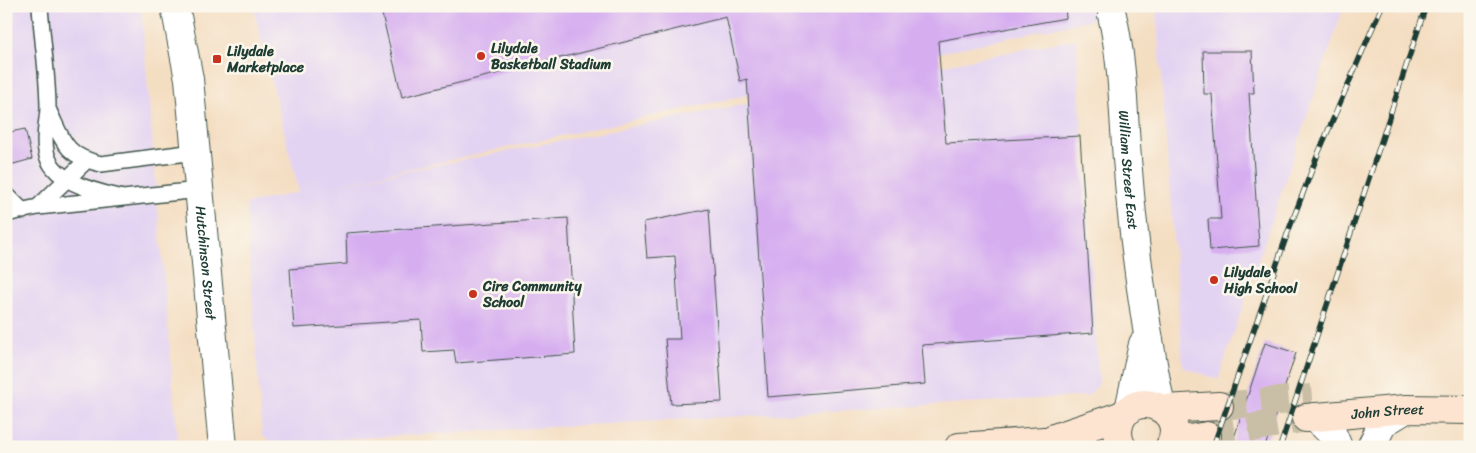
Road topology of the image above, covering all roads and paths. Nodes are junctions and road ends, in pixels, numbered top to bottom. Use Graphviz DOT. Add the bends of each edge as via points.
graph roads {
  1 [pos="40,6"];
  2 [pos="175,6"];
  3 [pos="195,6"];
  4 [pos="1112,15"];
  5 [pos="189,79"];
  6 [pos="48,110"];
  7 [pos="195,152"];
  8 [pos="86,161"];
  9 [pos="67,179"];
  10 [pos="199,190"];
  11 [pos="6,194"];
  12 [pos="123,198"];
  13 [pos="38,207"];
  14 [pos="23,211"];
  15 [pos="6,214"];
  16 [pos="1145,325"];
  17 [pos="1219,406"];
  18 [pos="1162,408"];
  19 [pos="1406,409"];
  20 [pos="1470,410"];
  21 [pos="1311,411"];
  22 [pos="1126,412"];
  23 [pos="1208,436"];
  24 [pos="1044,441"];
  25 [pos="223,447"];
  26 [pos="959,447"];
  27 [pos="1084,447"];
  28 [pos="1122,447"];
  29 [pos="1170,447"];
  30 [pos="1338,447"];
  31 [pos="1371,447"];
  1 -- 6 [label="lane"];
  2 -- 5 [label="street, Hutchinson Street"];
  3 -- 5 [label="street, Hutchinson Street"];
  4 -- 16 [label="street, William Street East" via="1118,41"];
  5 -- 7 [label="street, Hutchinson Street"];
  6 -- 8 [label="lane" via="68,151"];
  6 -- 9 [label="lane" via="44,140 46,154"];
  7 -- 8 [label="lane" via="101,164"];
  7 -- 10 [label="street, Hutchinson Street"];
  8 -- 9 [label="lane"];
  9 -- 12 [label="lane"];
  9 -- 13 [label="lane"];
  10 -- 12 [label="lane"];
  10 -- 25 [label="street, Hutchinson Street"];
  11 -- 14 [label="lane"];
  12 -- 13 [label="lane"];
  13 -- 14 [label="lane"];
  14 -- 15 [label="lane"];
  16 -- 18 [label="street, William Street East"];
  16 -- 22 [label="street, William Street East" via="1140,366"];
  17 -- 18 [label="main road"];
  18 -- 22 [label="main road" via="1146,404"];
  18 -- 29 [label="main road" via="1173,422"];
  19 -- 20 [label="main road, John Street"];
  19 -- 21 [label="main road, John Street"];
  19 -- 31 [label="street" via="1383,423"];
  21 -- 30 [label="street" via="1333,435"];
  22 -- 24 [label="main road" via="1094,426"];
  22 -- 28 [label="main road" via="1118,429"];
  23 -- 29 [label="main road" via="1184,440"];
  24 -- 26 [label="main road"];
  24 -- 27 [label="main road"];
}
